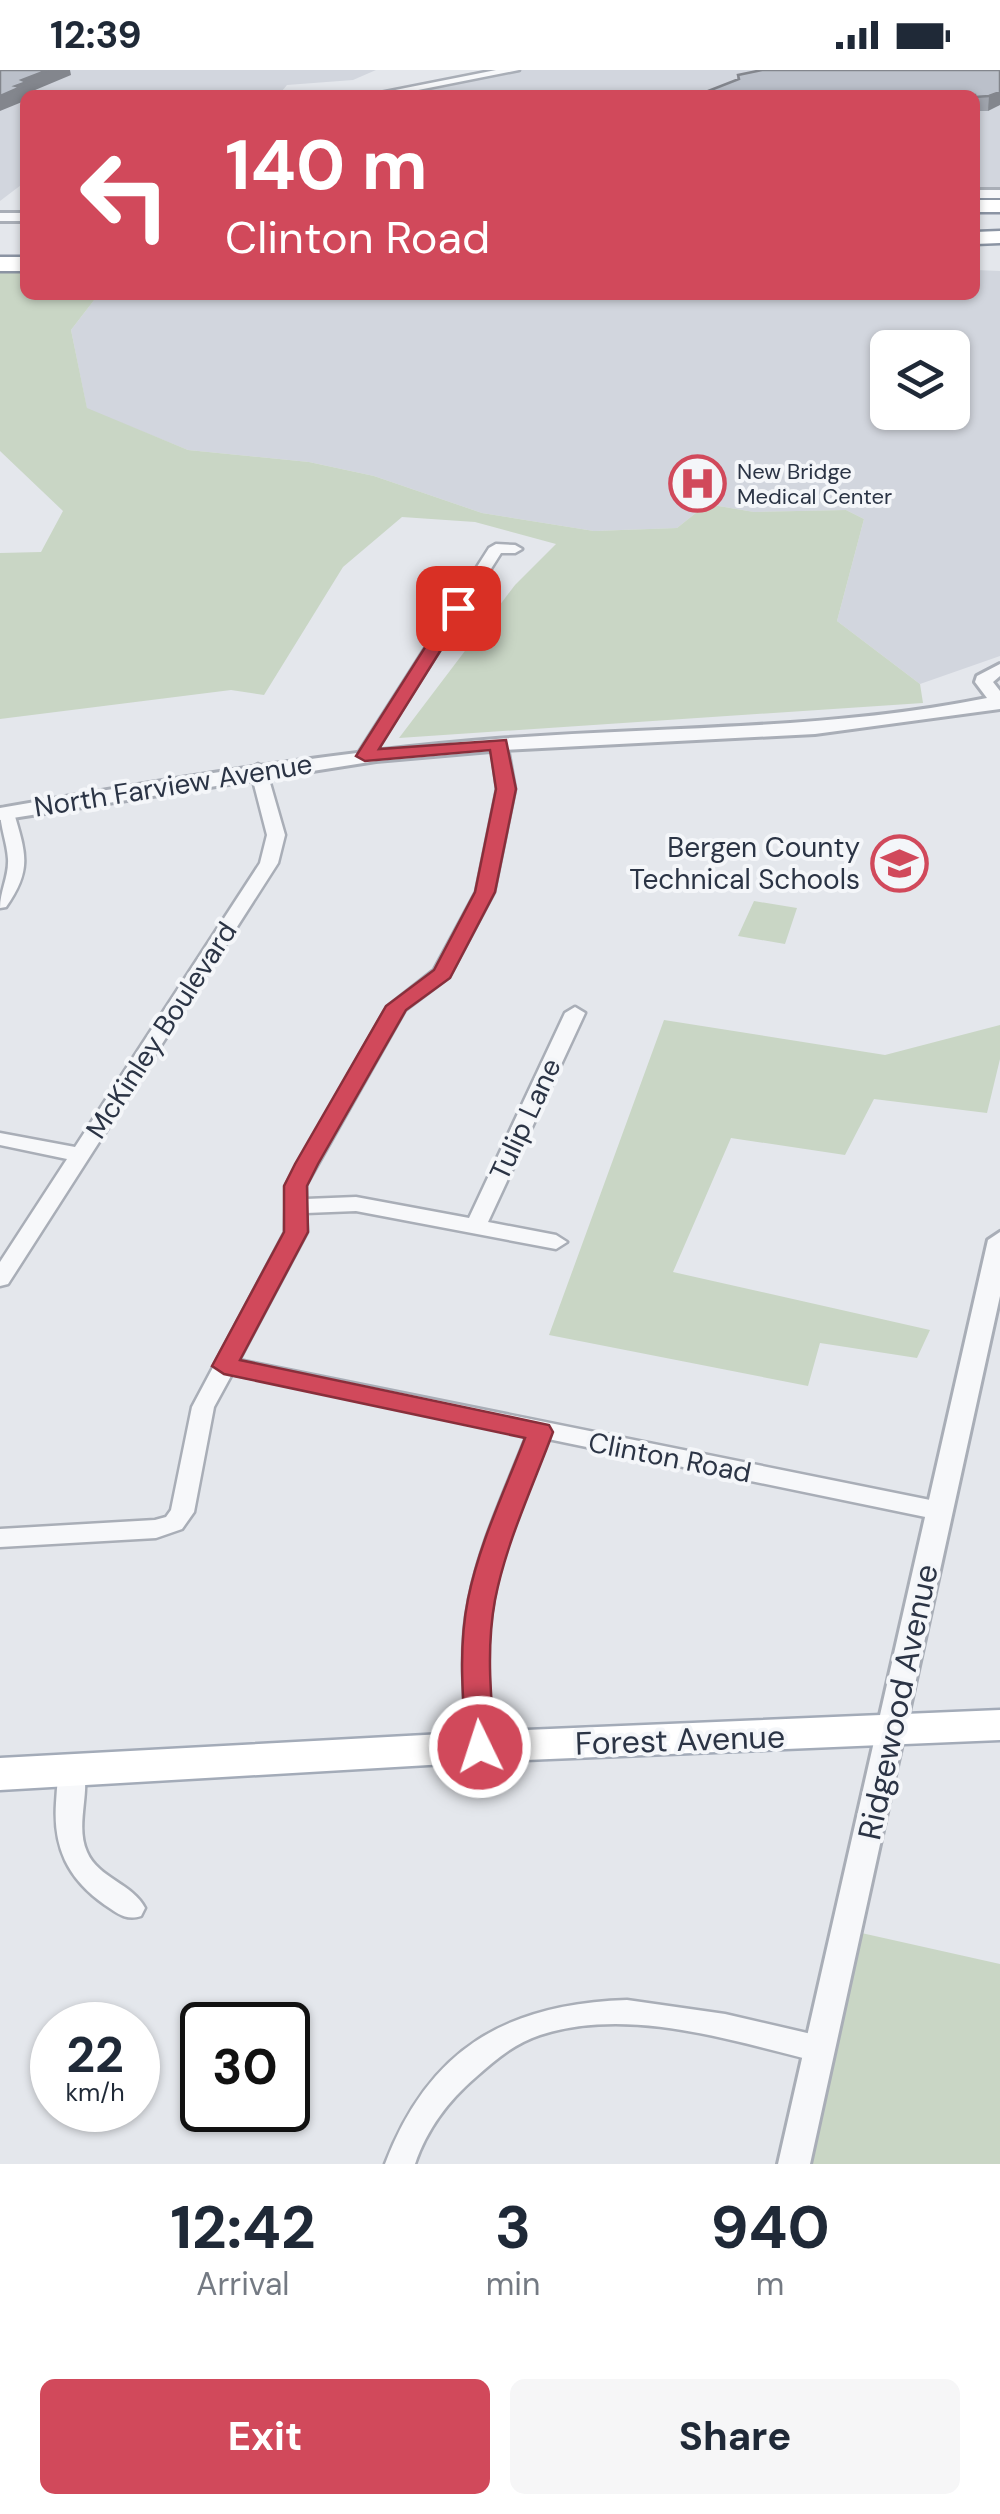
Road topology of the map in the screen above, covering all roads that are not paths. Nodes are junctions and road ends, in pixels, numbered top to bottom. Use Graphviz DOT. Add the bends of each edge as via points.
graph roads {
  1 [pos="514,70"];
  2 [pos="390,90"];
  3 [pos="515,549"];
  4 [pos="1000,669"];
  5 [pos="1000,705"];
  6 [pos="499,744"];
  7 [pos="365,756"];
  8 [pos="258,769"];
  9 [pos="2,814"];
  10 [pos="0,903"];
  11 [pos="575,1013"];
  12 [pos="0,1139"];
  13 [pos="80,1155"];
  14 [pos="299,1206"];
  15 [pos="476,1224"];
  16 [pos="1000,1240"];
  17 [pos="556,1242"];
  18 [pos="0,1278"];
  19 [pos="992,1313"];
  20 [pos="224,1366"];
  21 [pos="540,1432"];
  22 [pos="940,1511"];
  23 [pos="0,1538"];
  24 [pos="1000,1725"];
  25 [pos="893,1732"];
  26 [pos="480,1747"];
  27 [pos="72,1771"];
  28 [pos="0,1774"];
  29 [pos="131,1908"];
  30 [pos="820,2050"];
  31 [pos="400,2164"];
  32 [pos="794,2164"];
  1 -- 2 [label="street" via="419,80"];
  3 -- 7 [label="street" via="496,548"];
  4 -- 5 [label="street" via="984,682"];
  5 -- 6 [label="street, North Farview Avenue" via="928,727"];
  6 -- 7 [label="street, North Farview Avenue"];
  6 -- 14 [label="street" via="506,789 485,892 442,974 397,1006 382,1031 296,1186"];
  7 -- 8 [label="street, North Farview Avenue"];
  8 -- 9 [label="street, North Farview Avenue"];
  8 -- 13 [label="street, McKinley Boulevard" via="276,835 269,863"];
  9 -- 10 [label="street" via="18,864"];
  11 -- 15 [label="street, Tulip Lane"];
  12 -- 13 [label="street"];
  13 -- 18 [label="street, McKinley Boulevard"];
  14 -- 15 [label="street" via="356,1204"];
  14 -- 20 [label="street" via="290,1246"];
  15 -- 17 [label="street"];
  16 -- 19 [label="street, Ridgewood Avenue"];
  19 -- 22 [label="street, Ridgewood Avenue"];
  20 -- 21 [label="street, Clinton Road"];
  20 -- 23 [label="street" via="203,1407 187,1498 174,1523"];
  21 -- 22 [label="street, Clinton Road"];
  21 -- 26 [label="street" via="481,1601 475,1674"];
  22 -- 25 [label="street, Ridgewood Avenue"];
  24 -- 25 [label="main road, Forest Avenue"];
  25 -- 26 [label="main road, Forest Avenue"];
  25 -- 30 [label="street, Ridgewood Avenue"];
  26 -- 27 [label="main road, Forest Avenue"];
  27 -- 28 [label="main road, Forest Avenue"];
  27 -- 29 [label="street" via="66,1828 72,1856"];
  30 -- 31 [label="street" via="661,2013 553,2018 518,2029 463,2067 421,2112"];
  30 -- 32 [label="street, Ridgewood Avenue"];
}
